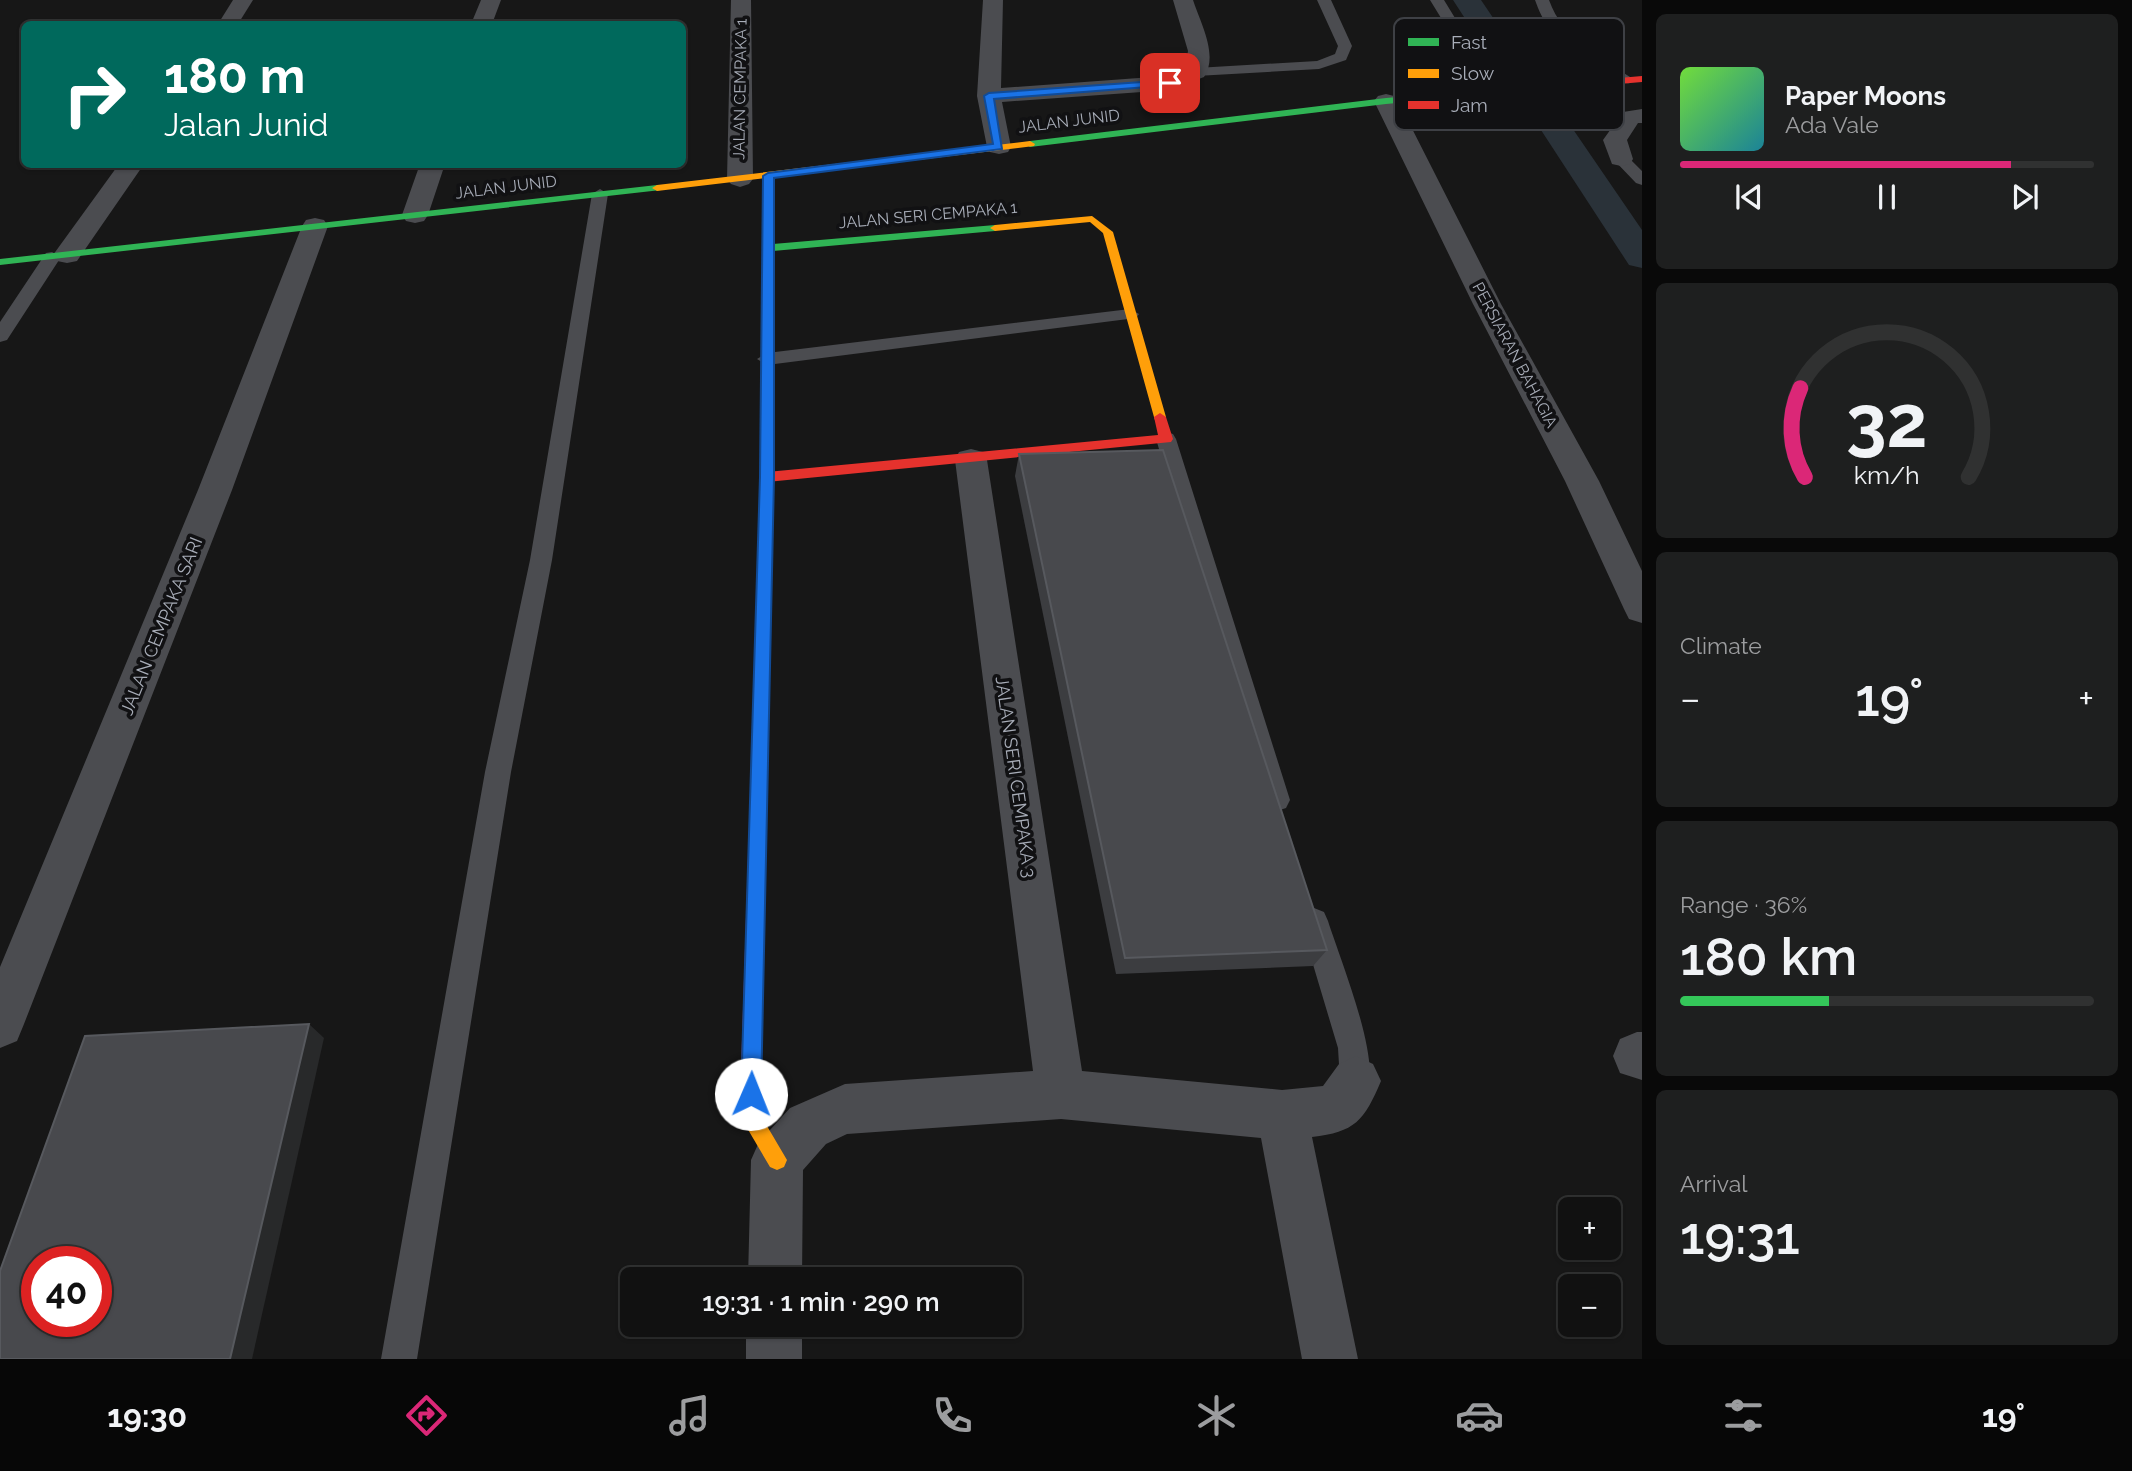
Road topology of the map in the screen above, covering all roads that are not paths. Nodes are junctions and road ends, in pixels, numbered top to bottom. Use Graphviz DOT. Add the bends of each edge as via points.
graph roads {
  1 [pos="243,0"];
  2 [pos="491,0"];
  3 [pos="741,0"];
  4 [pos="993,0"];
  5 [pos="1183,0"];
  6 [pos="1324,0"];
  7 [pos="1437,0"];
  8 [pos="1542,0"];
  9 [pos="1448,18"];
  10 [pos="1549,18"];
  11 [pos="230,21"];
  12 [pos="483,21"];
  13 [pos="1196,72"];
  14 [pos="1642,79"];
  15 [pos="1625,80"];
  16 [pos="1394,100"];
  17 [pos="1386,101"];
  18 [pos="1642,116"];
  19 [pos="1394,117"];
  20 [pos="994,122"];
  21 [pos="1624,127"];
  22 [pos="1400,130"];
  23 [pos="1622,130"];
  24 [pos="1621,159"];
  25 [pos="129,168"];
  26 [pos="432,168"];
  27 [pos="768,176"];
  28 [pos="740,178"];
  29 [pos="1642,180"];
  30 [pos="600,194"];
  31 [pos="415,215"];
  32 [pos="315,226"];
  33 [pos="768,248"];
  34 [pos="59,256"];
  35 [pos="0,262"];
  36 [pos="1130,314"];
  37 [pos="0,336"];
  38 [pos="767,359"];
  39 [pos="1166,439"];
  40 [pos="971,460"];
  41 [pos="767,477"];
  42 [pos="1642,609"];
  43 [pos="1284,823"];
  44 [pos="1308,902"];
  45 [pos="0,1024"];
  46 [pos="1356,1081"];
  47 [pos="1061,1094"];
  48 [pos="1282,1115"];
  49 [pos="777,1160"];
  50 [pos="775,1267"];
  51 [pos="774,1337"];
  52 [pos="399,1359"];
  53 [pos="774,1359"];
  54 [pos="1330,1359"];
  1 -- 11 [label="street"];
  2 -- 12 [label="street"];
  3 -- 28 [label="street, JALAN CEMPAKA 1"];
  4 -- 20 [label="street"];
  5 -- 13 [label="street" via="1199,51"];
  6 -- 13 [label="lane" via="1346,46 1341,57 1320,65"];
  7 -- 9 [label="lane"];
  8 -- 10 [label="lane"];
  13 -- 20 [label="street" via="1170,83"];
  14 -- 15 [label="street, JALAN JUNID"];
  16 -- 17 [label="street, JALAN JUNID"];
  17 -- 19 [label="street, PERSIARAN BAHAGIA"];
  17 -- 20 [label="street, JALAN JUNID"];
  18 -- 21 [label="street" via="1631,117"];
  20 -- 27 [label="street, JALAN JUNID"];
  22 -- 42 [label="street, PERSIARAN BAHAGIA" via="1582,481"];
  23 -- 24 [label="street" via="1615,140"];
  24 -- 29 [label="lane"];
  25 -- 34 [label="street"];
  26 -- 31 [label="street"];
  27 -- 28 [label="street, JALAN JUNID"];
  27 -- 33 [label="street"];
  28 -- 30 [label="street, JALAN JUNID"];
  30 -- 31 [label="street, JALAN JUNID"];
  30 -- 52 [label="lane" via="541,560 496,785"];
  31 -- 32 [label="street, JALAN JUNID"];
  32 -- 34 [label="street, JALAN JUNID"];
  32 -- 45 [label="street, JALAN CEMPAKA SARI" via="205,516"];
  33 -- 36 [label="street, JALAN SERI CEMPAKA 1" via="1092,219 1108,232"];
  33 -- 38 [label="street"];
  34 -- 35 [label="street, JALAN JUNID"];
  34 -- 37 [label="lane"];
  36 -- 38 [label="lane"];
  36 -- 39 [label="street"];
  38 -- 41 [label="street"];
  39 -- 40 [label="street"];
  39 -- 43 [label="lane"];
  40 -- 41 [label="street"];
  40 -- 47 [label="street, JALAN SERI CEMPAKA 3"];
  41 -- 49 [label="street" via="750,1116"];
  44 -- 46 [label="lane" via="1353,1048"];
  46 -- 48 [label="street" via="1336,1110"];
  47 -- 48 [label="street"];
  47 -- 49 [label="street" via="845,1109 808,1126"];
  48 -- 54 [label="street"];
  49 -- 50 [label="street"];
  51 -- 53 [label="street"];
}
